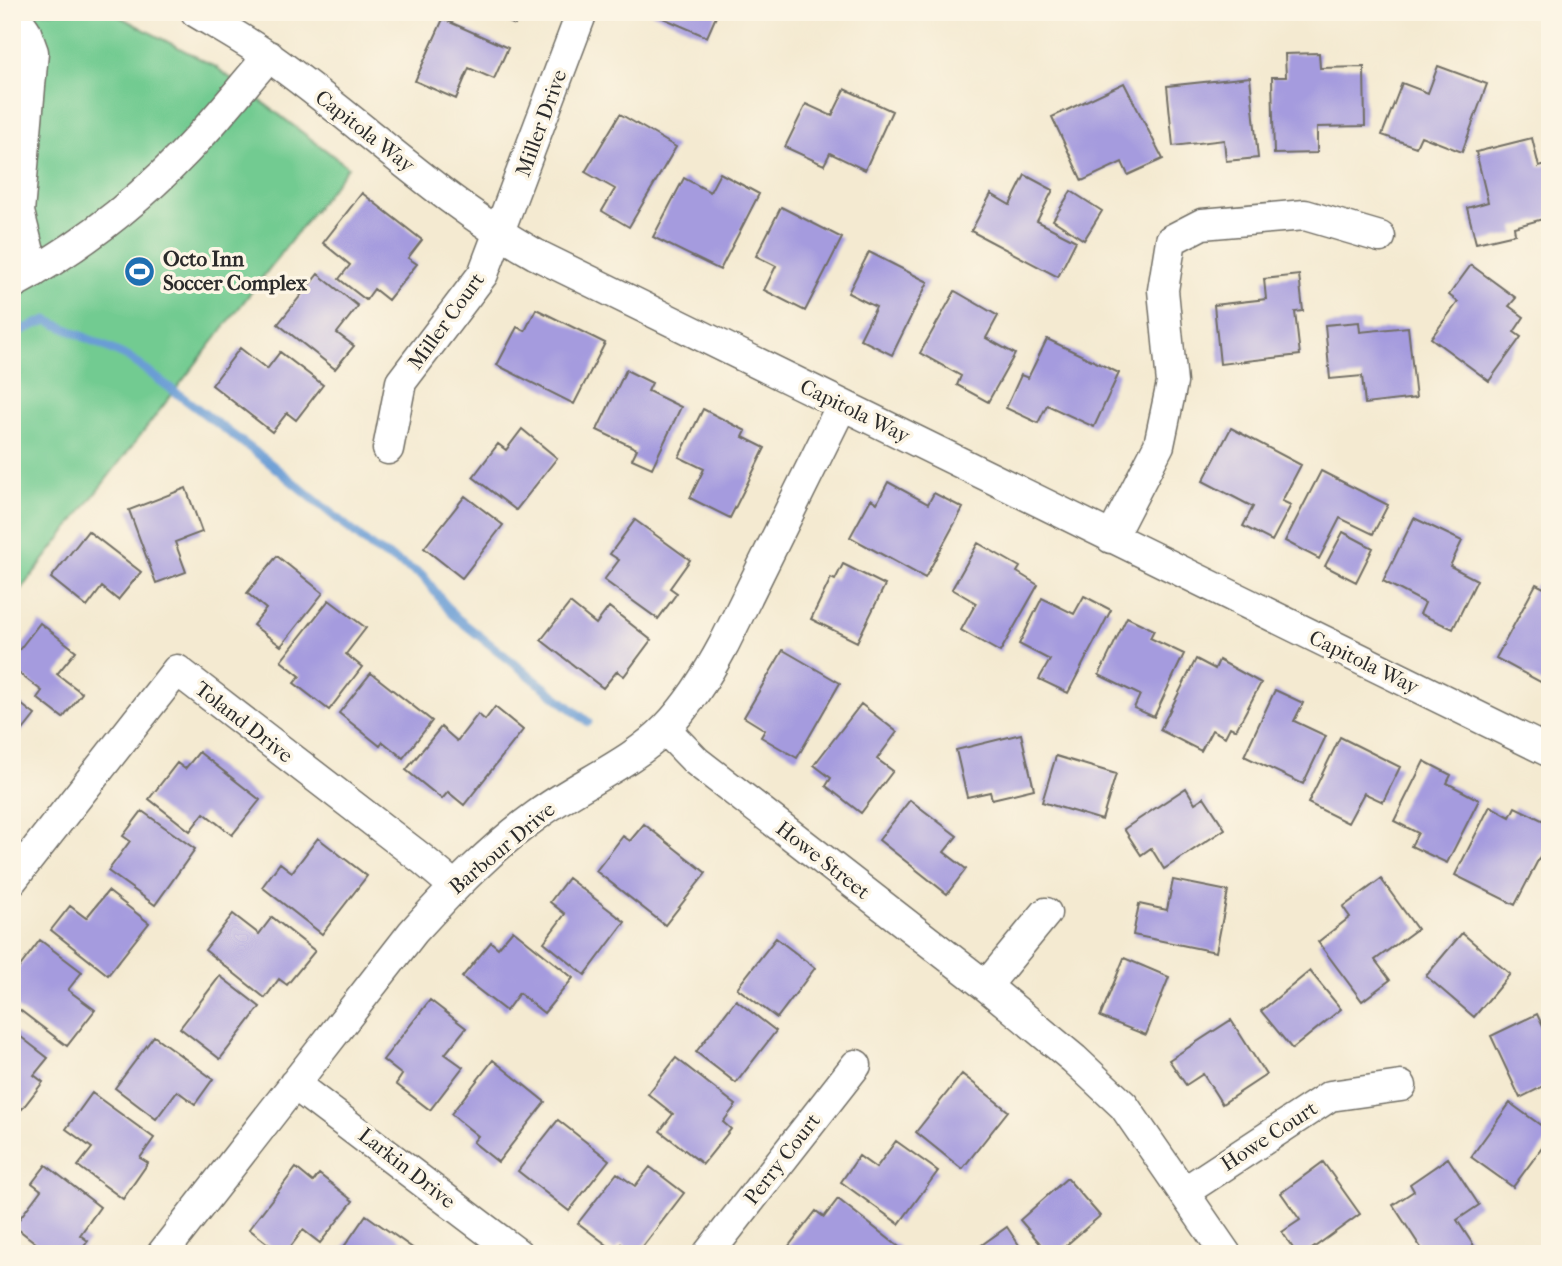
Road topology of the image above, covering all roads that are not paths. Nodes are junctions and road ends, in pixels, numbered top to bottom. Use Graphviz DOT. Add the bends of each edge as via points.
graph roads {
  1 [pos="12,12"];
  2 [pos="197,12"];
  3 [pos="582,12"];
  4 [pos="269,56"];
  5 [pos="499,234"];
  6 [pos="1380,237"];
  7 [pos="23,278"];
  8 [pos="842,405"];
  9 [pos="388,449"];
  10 [pos="1111,538"];
  11 [pos="665,729"];
  12 [pos="1550,752"];
  13 [pos="12,880"];
  14 [pos="454,886"];
  15 [pos="1046,913"];
  16 [pos="986,986"];
  17 [pos="856,1065"];
  18 [pos="294,1084"];
  19 [pos="1401,1086"];
  20 [pos="1184,1192"];
  21 [pos="162,1254"];
  22 [pos="518,1254"];
  23 [pos="708,1254"];
  24 [pos="1226,1254"];
  1 -- 7 [label="street" via="33,52 19,212"];
  2 -- 4 [label="street, Capitola Way"];
  3 -- 5 [label="street, Miller Drive"];
  4 -- 5 [label="street, Capitola Way"];
  4 -- 7 [label="street" via="201,135 110,222"];
  5 -- 8 [label="street, Capitola Way"];
  5 -- 9 [label="street, Miller Court" via="483,274 401,382"];
  6 -- 10 [label="street" via="1305,215 1202,223 1171,240 1163,290 1172,383 1167,408 1159,445"];
  8 -- 10 [label="street, Capitola Way"];
  8 -- 11 [label="street, Barbour Drive" via="724,645 703,683"];
  10 -- 12 [label="street, Capitola Way"];
  11 -- 14 [label="street, Barbour Drive" via="537,815"];
  11 -- 16 [label="street, Howe Street" via="696,761"];
  13 -- 14 [label="street, Toland Drive" via="177,670"];
  14 -- 18 [label="street, Barbour Drive"];
  15 -- 16 [label="street"];
  16 -- 20 [label="street, Howe Street" via="1124,1106"];
  17 -- 23 [label="street, Perry Court"];
  18 -- 21 [label="street, Barbour Drive"];
  18 -- 22 [label="street, Larkin Drive"];
  19 -- 20 [label="street, Howe Court" via="1330,1096"];
  20 -- 24 [label="street, Howe Street"];
}
